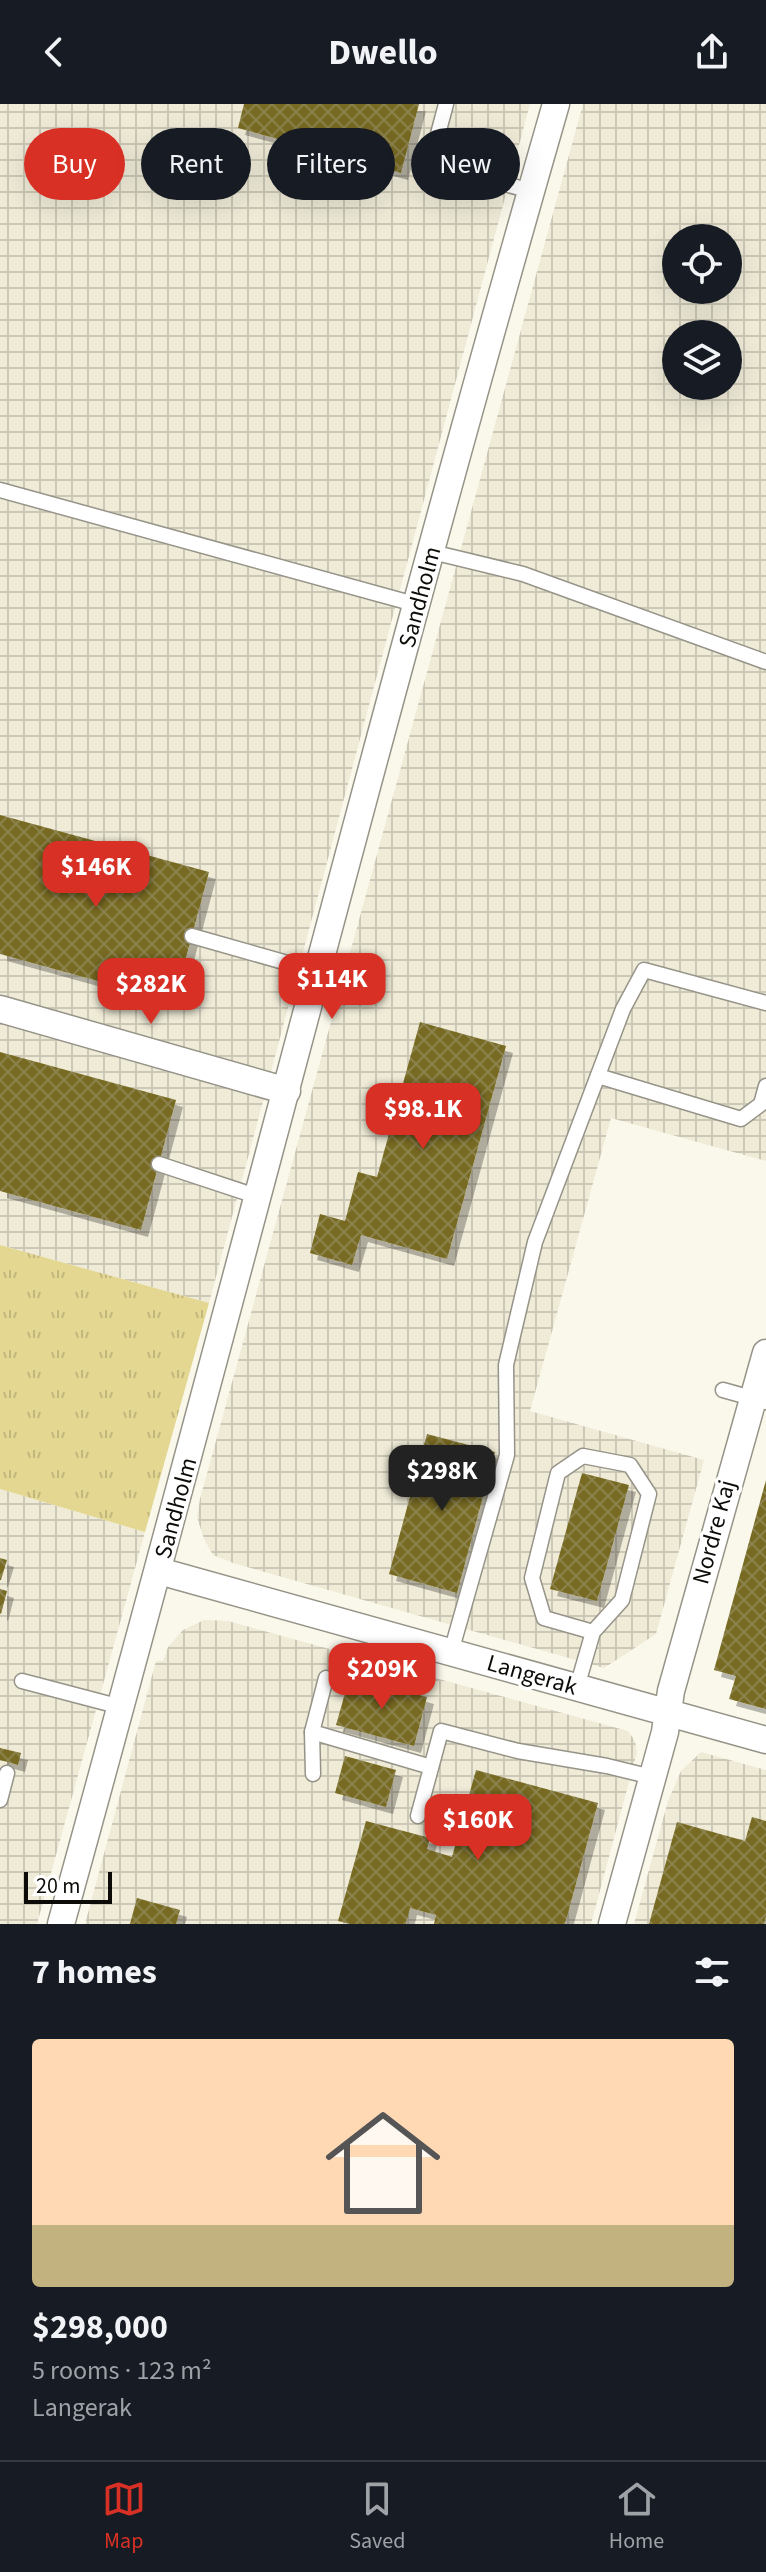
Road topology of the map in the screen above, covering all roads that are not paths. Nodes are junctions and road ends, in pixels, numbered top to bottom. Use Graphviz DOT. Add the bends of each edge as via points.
graph roads {
  1 [pos="446,104"];
  2 [pos="556,104"];
  3 [pos="531,191"];
  4 [pos="0,490"];
  5 [pos="432,552"];
  6 [pos="418,605"];
  7 [pos="766,662"];
  8 [pos="192,936"];
  9 [pos="319,972"];
  10 [pos="766,1003"];
  11 [pos="0,1009"];
  12 [pos="598,1076"];
  13 [pos="766,1086"];
  14 [pos="287,1091"];
  15 [pos="159,1164"];
  16 [pos="259,1197"];
  17 [pos="766,1353"];
  18 [pos="723,1390"];
  19 [pos="759,1400"];
  20 [pos="159,1571"];
  21 [pos="593,1632"];
  22 [pos="451,1652"];
  23 [pos="326,1678"];
  24 [pos="22,1681"];
  25 [pos="577,1687"];
  26 [pos="121,1707"];
  27 [pos="667,1713"];
  28 [pos="312,1732"];
  29 [pos="766,1740"];
  30 [pos="431,1767"];
  31 [pos="7,1773"];
  32 [pos="313,1774"];
  33 [pos="652,1777"];
  34 [pos="0,1800"];
  35 [pos="418,1816"];
  36 [pos="61,1924"];
  37 [pos="612,1924"];
  1 -- 3 [label="lane" via="430,164"];
  2 -- 3 [label="street, Sandholm"];
  3 -- 5 [label="street, Sandholm"];
  4 -- 6 [label="lane"];
  5 -- 6 [label="street, Sandholm"];
  5 -- 7 [label="lane" via="523,574"];
  6 -- 9 [label="street, Sandholm"];
  8 -- 9 [label="lane"];
  9 -- 14 [label="street, Sandholm"];
  10 -- 12 [label="lane" via="644,970"];
  11 -- 14 [label="street"];
  12 -- 13 [label="lane" via="741,1119 761,1104"];
  12 -- 22 [label="lane" via="535,1242 506,1365 507,1455"];
  14 -- 16 [label="street, Sandholm"];
  15 -- 16 [label="lane"];
  16 -- 20 [label="street, Sandholm"];
  17 -- 19 [label="street, Nordre Kaj"];
  18 -- 19 [label="lane"];
  19 -- 27 [label="street, Nordre Kaj"];
  20 -- 22 [label="street, Langerak"];
  20 -- 26 [label="street, Sandholm"];
  21 -- 21 [label="lane" via="622,1600 649,1494 630,1465 583,1456 558,1473 532,1578 544,1618"];
  21 -- 25 [label="lane"];
  22 -- 25 [label="street, Langerak"];
  23 -- 28 [label="lane"];
  24 -- 26 [label="lane"];
  25 -- 27 [label="street, Langerak"];
  26 -- 36 [label="street, Sandholm"];
  27 -- 29 [label="street, Langerak"];
  27 -- 33 [label="street, Nordre Kaj"];
  28 -- 30 [label="lane"];
  28 -- 32 [label="lane"];
  30 -- 33 [label="lane" via="441,1731"];
  30 -- 35 [label="lane"];
  31 -- 34 [label="lane"];
  33 -- 37 [label="street, Nordre Kaj"];
}
